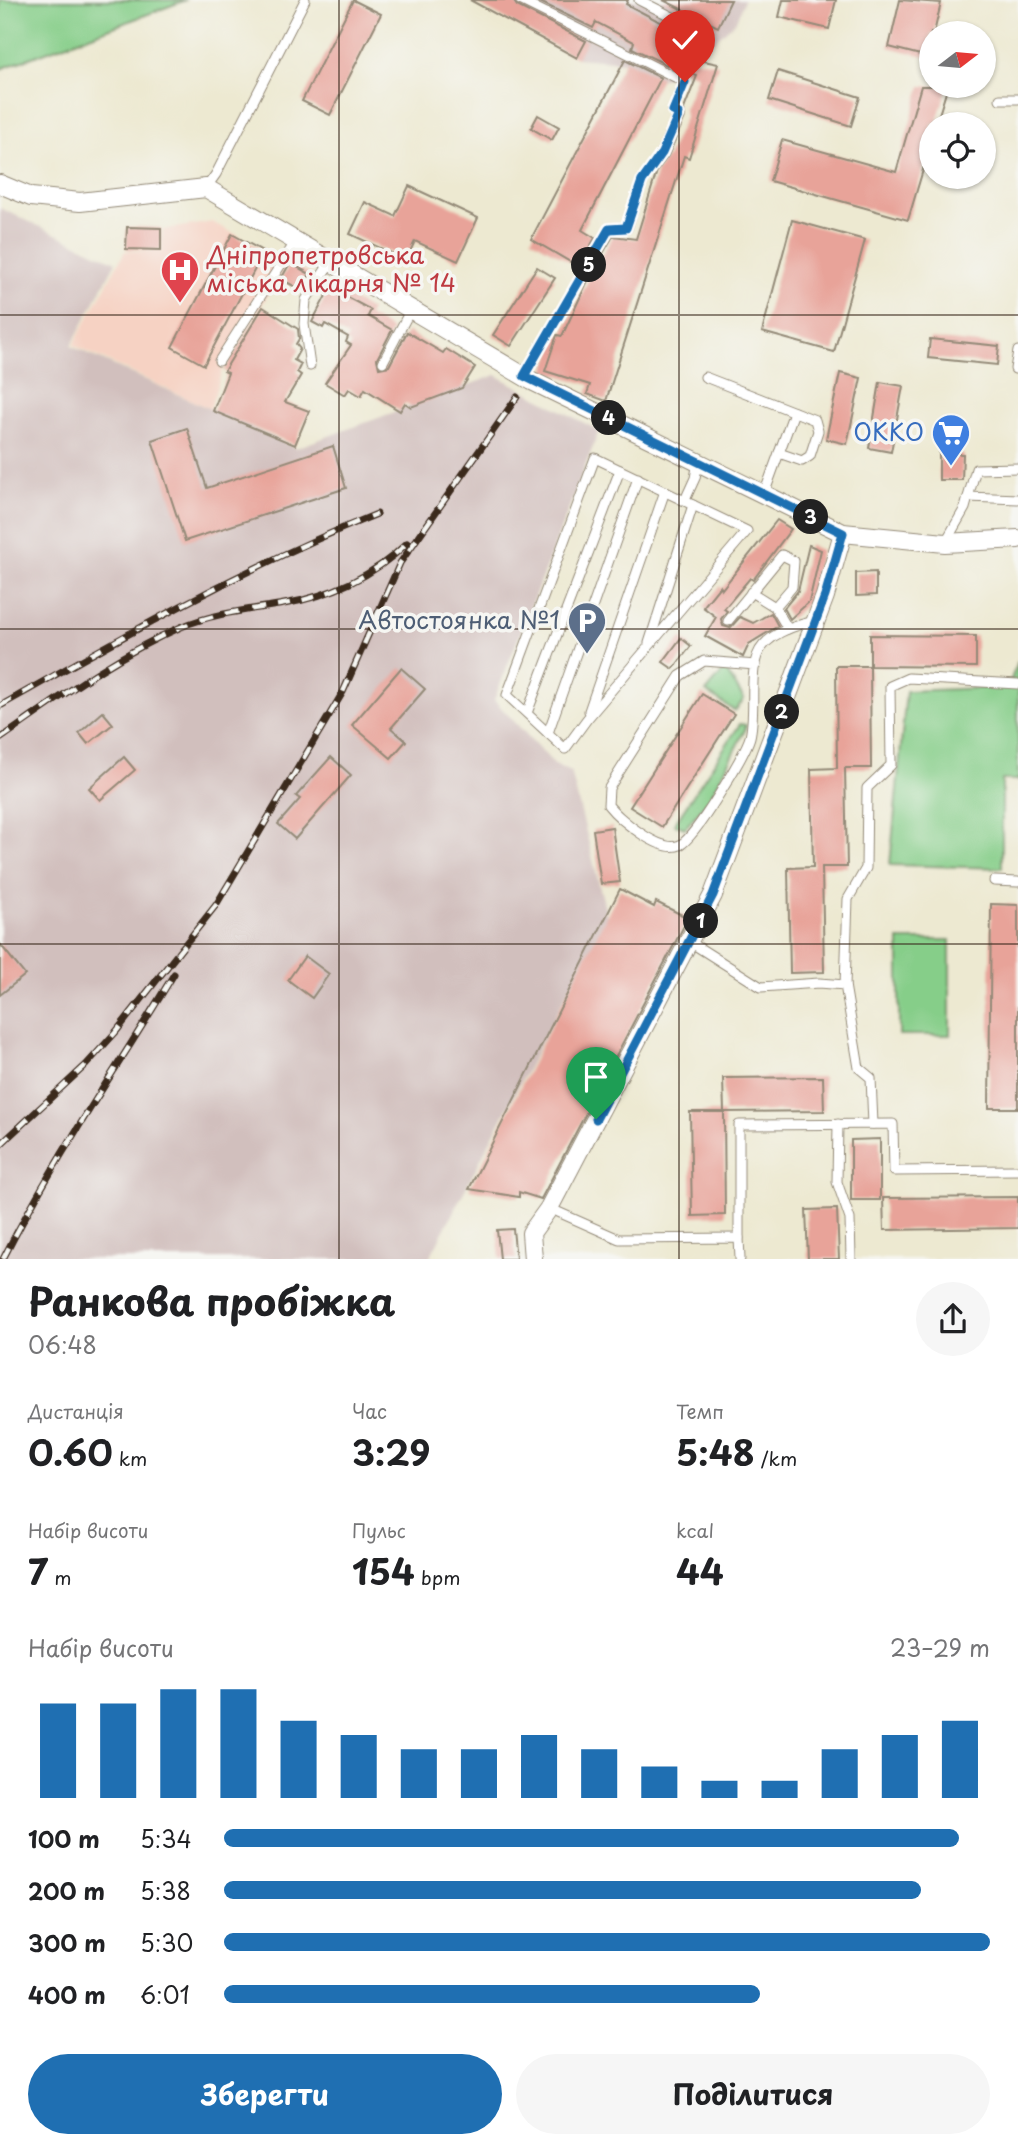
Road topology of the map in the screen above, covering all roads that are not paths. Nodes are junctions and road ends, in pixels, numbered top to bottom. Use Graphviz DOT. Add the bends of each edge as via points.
graph roads {
  1 [pos="305,0"];
  2 [pos="520,0"];
  3 [pos="639,0"];
  4 [pos="698,30"];
  5 [pos="1000,99"];
  6 [pos="1018,100"];
  7 [pos="0,184"];
  8 [pos="206,188"];
  9 [pos="296,239"];
  10 [pos="331,261"];
  11 [pos="411,307"];
  12 [pos="1018,351"];
  13 [pos="219,361"];
  14 [pos="383,362"];
  15 [pos="310,366"];
  16 [pos="1018,369"];
  17 [pos="524,376"];
  18 [pos="705,377"];
  19 [pos="794,412"];
  20 [pos="779,453"];
  21 [pos="698,462"];
  22 [pos="1018,468"];
  23 [pos="620,470"];
  24 [pos="638,478"];
  25 [pos="665,491"];
  26 [pos="764,494"];
  27 [pos="968,497"];
  28 [pos="1018,499"];
  29 [pos="689,502"];
  30 [pos="843,533"];
  31 [pos="1018,540"];
  32 [pos="945,543"];
  33 [pos="751,592"];
  34 [pos="775,607"];
  35 [pos="728,621"];
  36 [pos="816,621"];
  37 [pos="789,629"];
  38 [pos="647,648"];
  39 [pos="756,665"];
  40 [pos="1018,684"];
  41 [pos="527,713"];
  42 [pos="587,719"];
  43 [pos="548,733"];
  44 [pos="994,881"];
  45 [pos="1018,882"];
  46 [pos="690,942"];
  47 [pos="845,985"];
  48 [pos="838,1124"];
  49 [pos="873,1124"];
  50 [pos="1018,1170"];
  51 [pos="549,1208"];
  52 [pos="739,1238"];
  53 [pos="533,1259"];
  54 [pos="740,1259"];
  55 [pos="851,1259"];
  1 -- 8 [label="lane"];
  2 -- 17 [label="lane" via="685,82 673,111 679,114 662,153 642,181 626,228 609,229"];
  3 -- 4 [label="lane"];
  5 -- 6 [label="lane"];
  7 -- 8 [label="street" via="31,197 80,202"];
  8 -- 9 [label="street"];
  9 -- 10 [label="street"];
  9 -- 13 [label="lane"];
  10 -- 11 [label="street"];
  10 -- 15 [label="lane" via="306,300"];
  11 -- 14 [label="lane"];
  11 -- 17 [label="street"];
  12 -- 16 [label="lane"];
  17 -- 21 [label="street"];
  18 -- 19 [label="lane"];
  19 -- 20 [label="lane"];
  19 -- 20 [label="lane" via="818,425 810,456 802,461"];
  20 -- 26 [label="lane"];
  21 -- 26 [label="street"];
  21 -- 29 [label="lane"];
  22 -- 27 [label="lane" via="976,469"];
  23 -- 24 [label="lane"];
  23 -- 41 [label="lane"];
  23 -- 41 [label="lane" via="595,458 507,695"];
  24 -- 25 [label="lane"];
  24 -- 43 [label="lane"];
  25 -- 29 [label="lane"];
  25 -- 42 [label="lane"];
  26 -- 30 [label="street"];
  27 -- 28 [label="lane"];
  27 -- 32 [label="lane"];
  29 -- 38 [label="lane"];
  29 -- 38 [label="lane" via="747,531"];
  30 -- 32 [label="street"];
  30 -- 36 [label="street"];
  31 -- 32 [label="street"];
  33 -- 34 [label="lane"];
  33 -- 34 [label="lane" via="782,555 794,561 792,587"];
  33 -- 35 [label="lane"];
  34 -- 37 [label="lane"];
  36 -- 37 [label="lane"];
  36 -- 46 [label="street" via="713,895"];
  37 -- 39 [label="lane" via="771,638"];
  38 -- 42 [label="lane"];
  39 -- 39 [label="lane" via="749,739 687,839 680,845 662,846 614,813 608,805 610,788 680,677 704,661"];
  40 -- 47 [label="lane" via="908,678 890,686 891,765 867,788 866,868 848,899"];
  41 -- 43 [label="lane"];
  42 -- 43 [label="lane" via="565,749"];
  44 -- 45 [label="lane"];
  46 -- 47 [label="lane" via="761,987 819,982"];
  46 -- 51 [label="street"];
  47 -- 49 [label="lane" via="859,1068 872,1078"];
  48 -- 49 [label="lane"];
  48 -- 52 [label="lane" via="739,1125"];
  48 -- 55 [label="lane" via="837,1182 850,1219"];
  49 -- 50 [label="lane" via="894,1124 894,1171"];
  51 -- 52 [label="lane" via="619,1239"];
  51 -- 53 [label="street" via="531,1233"];
  52 -- 54 [label="lane"];
}
